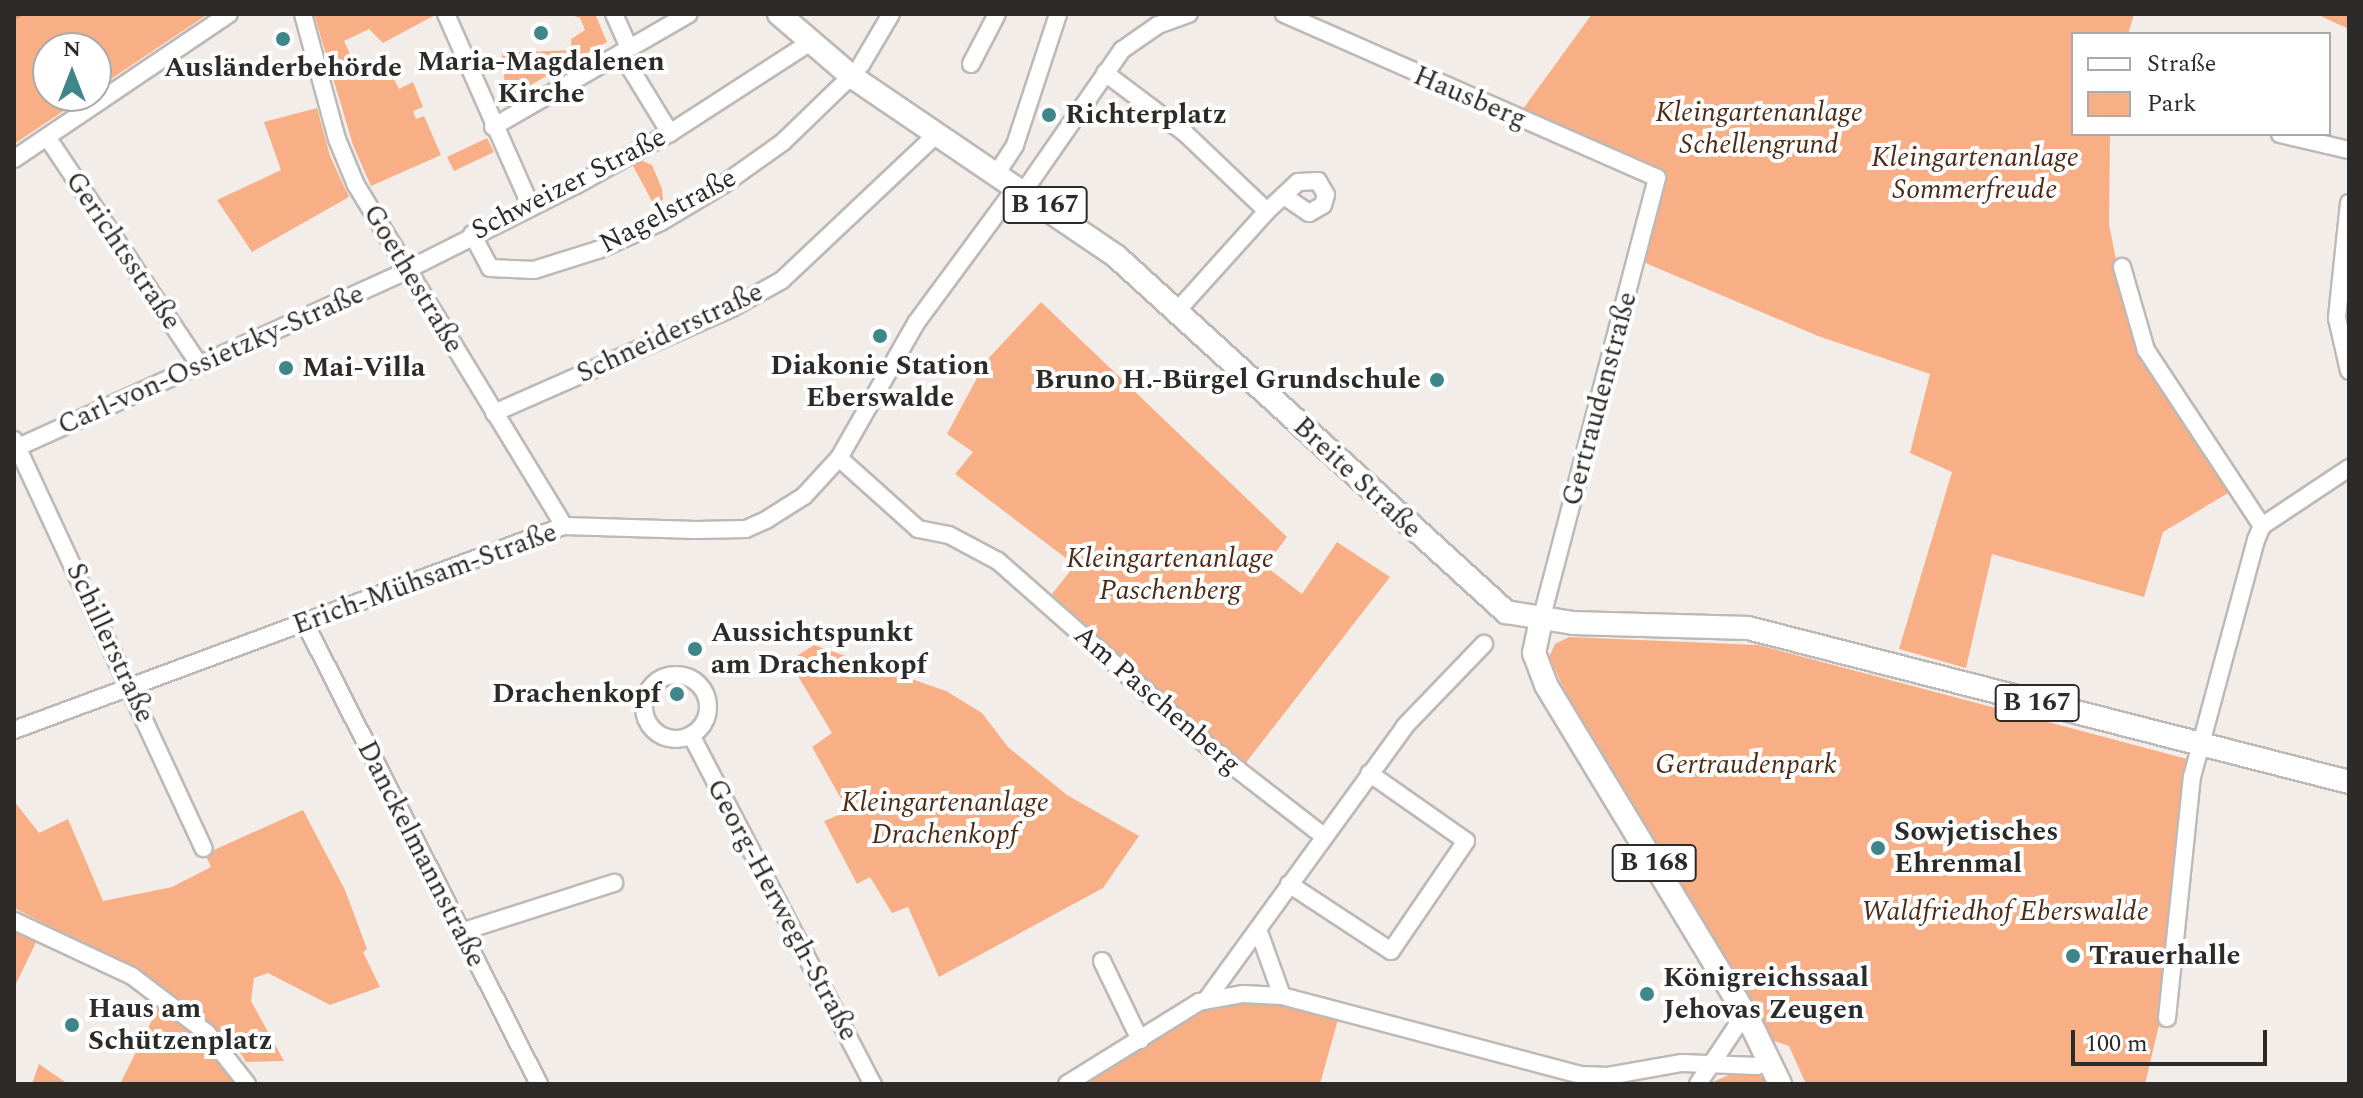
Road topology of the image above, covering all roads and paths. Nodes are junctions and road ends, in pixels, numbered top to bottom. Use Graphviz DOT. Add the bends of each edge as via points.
graph roads {
  1 [pos="229,14"];
  2 [pos="303,14"];
  3 [pos="614,14"];
  4 [pos="689,14"];
  5 [pos="779,14"];
  6 [pos="891,14"];
  7 [pos="1058,14"];
  8 [pos="1189,14"];
  9 [pos="1284,14"];
  10 [pos="449,15"];
  11 [pos="997,15"];
  12 [pos="809,43"];
  13 [pos="625,50"];
  14 [pos="971,64"];
  15 [pos="856,71"];
  16 [pos="1105,73"];
  17 [pos="493,127"];
  18 [pos="670,133"];
  19 [pos="937,134"];
  20 [pos="2289,136"];
  21 [pos="47,137"];
  22 [pos="2349,150"];
  23 [pos="14,159"];
  24 [pos="997,173"];
  25 [pos="1657,178"];
  26 [pos="1021,189"];
  27 [pos="1284,196"];
  28 [pos="2349,203"];
  29 [pos="531,207"];
  30 [pos="1267,211"];
  31 [pos="472,234"];
  32 [pos="2122,267"];
  33 [pos="406,269"];
  34 [pos="1177,311"];
  35 [pos="199,364"];
  36 [pos="2349,371"];
  37 [pos="494,413"];
  38 [pos="16,445"];
  39 [pos="839,458"];
  40 [pos="2349,468"];
  41 [pos="564,526"];
  42 [pos="2262,526"];
  43 [pos="1541,620"];
  44 [pos="305,623"];
  45 [pos="1484,644"];
  46 [pos="130,687"];
  47 [pos="14,730"];
  48 [pos="691,735"];
  49 [pos="2199,746"];
  50 [pos="1369,773"];
  51 [pos="2349,782"];
  52 [pos="1322,835"];
  53 [pos="203,848"];
  54 [pos="614,883"];
  55 [pos="1289,884"];
  56 [pos="14,921"];
  57 [pos="461,932"];
  58 [pos="1259,932"];
  59 [pos="1102,961"];
  60 [pos="1282,996"];
  61 [pos="1207,999"];
  62 [pos="1748,1018"];
  63 [pos="2167,1018"];
  64 [pos="1140,1040"];
  65 [pos="1769,1061"];
  66 [pos="1712,1062"];
  67 [pos="247,1084"];
  68 [pos="539,1084"];
  69 [pos="873,1084"];
  70 [pos="1067,1084"];
  71 [pos="1698,1084"];
  72 [pos="1780,1084"];
  1 -- 21 [label="street"];
  2 -- 33 [label="street, Goethestraße" via="345,162"];
  3 -- 13 [label="street"];
  4 -- 13 [label="street"];
  5 -- 12 [label="main road, Breite Straße / B 167"];
  6 -- 15 [label="street, Nagelstraße"];
  7 -- 24 [label="street" via="1015,145"];
  8 -- 16 [label="street" via="1138,36"];
  9 -- 25 [label="street, Hausberg"];
  10 -- 17 [label="street"];
  11 -- 14 [label="street"];
  12 -- 15 [label="main road, Breite Straße / B 167"];
  12 -- 18 [label="street, Schweizer Straße"];
  13 -- 17 [label="street"];
  13 -- 18 [label="street"];
  15 -- 19 [label="main road, Breite Straße / B 167"];
  15 -- 31 [label="street, Nagelstraße" via="794,134 724,184 661,222 598,250 534,270 490,268"];
  16 -- 26 [label="street"];
  16 -- 30 [label="street" via="1185,133"];
  17 -- 29 [label="street"];
  18 -- 29 [label="street, Schweizer Straße"];
  19 -- 24 [label="main road, Breite Straße / B 167"];
  19 -- 37 [label="street, Schneiderstraße" via="782,280 732,308"];
  20 -- 22 [label="street"];
  21 -- 23 [label="street"];
  21 -- 35 [label="street, Gerichtsstraße"];
  24 -- 26 [label="main road, Breite Straße / B 167"];
  25 -- 43 [label="street, Gertraudenstraße"];
  26 -- 34 [label="main road, Breite Straße / B 167" via="1097,241"];
  26 -- 39 [label="street, Erich-Mühsam-Straße" via="916,323"];
  27 -- 30 [label="street"];
  28 -- 36 [label="street" via="2337,318"];
  29 -- 31 [label="street, Schweizer Straße"];
  30 -- 34 [label="street"];
  31 -- 33 [label="street, Schweizer Straße"];
  32 -- 42 [label="street" via="2146,350"];
  33 -- 35 [label="street, Carl-von-Ossietzky-Straße"];
  33 -- 37 [label="street, Goethestraße"];
  34 -- 43 [label="main road, Breite Straße / B 167" via="1490,603"];
  35 -- 38 [label="street, Carl-von-Ossietzky-Straße"];
  37 -- 41 [label="street, Goethestraße"];
  38 -- 46 [label="street, Schillerstraße"];
  39 -- 41 [label="street, Erich-Mühsam-Straße" via="804,496 746,529"];
  39 -- 52 [label="street, Am Paschenberg" via="918,529 949,535 998,561 1210,748"];
  40 -- 42 [label="street"];
  41 -- 44 [label="street, Erich-Mühsam-Straße"];
  42 -- 49 [label="street"];
  43 -- 49 [label="main road, B 167" via="1748,628"];
  43 -- 62 [label="main road, B 168" via="1534,653 1546,685"];
  44 -- 46 [label="street, Erich-Mühsam-Straße"];
  44 -- 57 [label="street, Danckelmannstraße"];
  45 -- 50 [label="street"];
  46 -- 47 [label="street, Erich-Mühsam-Straße"];
  46 -- 53 [label="street, Schillerstraße"];
  48 -- 48 [label="street" via="706,719 701,686 682,675 660,678 645,695 650,727 669,739"];
  48 -- 69 [label="street, Georg-Herwegh-Straße"];
  49 -- 51 [label="main road, B 167"];
  49 -- 63 [label="street"];
  50 -- 52 [label="street"];
  50 -- 55 [label="street" via="1466,841 1391,951"];
  52 -- 55 [label="street"];
  54 -- 57 [label="street"];
  55 -- 58 [label="street"];
  56 -- 67 [label="street" via="132,976 207,1033"];
  57 -- 68 [label="street, Danckelmannstraße"];
  58 -- 60 [label="street"];
  58 -- 61 [label="street"];
  59 -- 64 [label="street"];
  60 -- 61 [label="street"];
  60 -- 66 [label="street" via="1553,1071 1608,1076"];
  61 -- 64 [label="street"];
  62 -- 65 [label="main road, B 168"];
  62 -- 66 [label="street"];
  64 -- 70 [label="street"];
  65 -- 66 [label="street" via="1757,1066"];
  65 -- 72 [label="main road, B 168"];
  66 -- 71 [label="street"];
}
